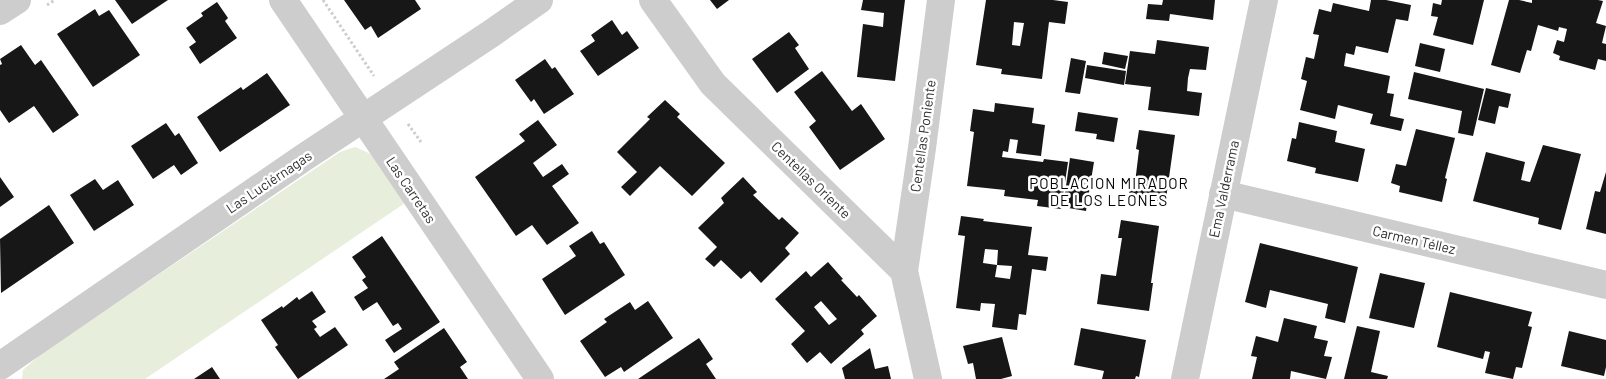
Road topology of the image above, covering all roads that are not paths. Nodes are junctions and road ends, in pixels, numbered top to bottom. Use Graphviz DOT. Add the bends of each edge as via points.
graph roads {
  1 [pos="17,0"];
  2 [pos="283,0"];
  3 [pos="539,0"];
  4 [pos="653,0"];
  5 [pos="941,0"];
  6 [pos="1264,0"];
  7 [pos="0,11"];
  8 [pos="363,119"];
  9 [pos="1223,194"];
  10 [pos="904,271"];
  11 [pos="1606,285"];
  12 [pos="0,366"];
  13 [pos="540,379"];
  14 [pos="928,379"];
  15 [pos="1185,379"];
  1 -- 7 [label="street"];
  2 -- 8 [label="street, Las Carretas"];
  3 -- 8 [label="street, Las Luciérnagas"];
  4 -- 10 [label="street, Centellas Oriente" via="713,84"];
  5 -- 10 [label="street, Centellas Poniente"];
  6 -- 9 [label="street, Ema Valderrama"];
  8 -- 12 [label="street, Las Luciérnagas"];
  8 -- 13 [label="street, Las Carretas"];
  9 -- 11 [label="street, Carmen Téllez"];
  9 -- 15 [label="street, Ema Valderrama"];
  10 -- 14 [label="street"];
}
